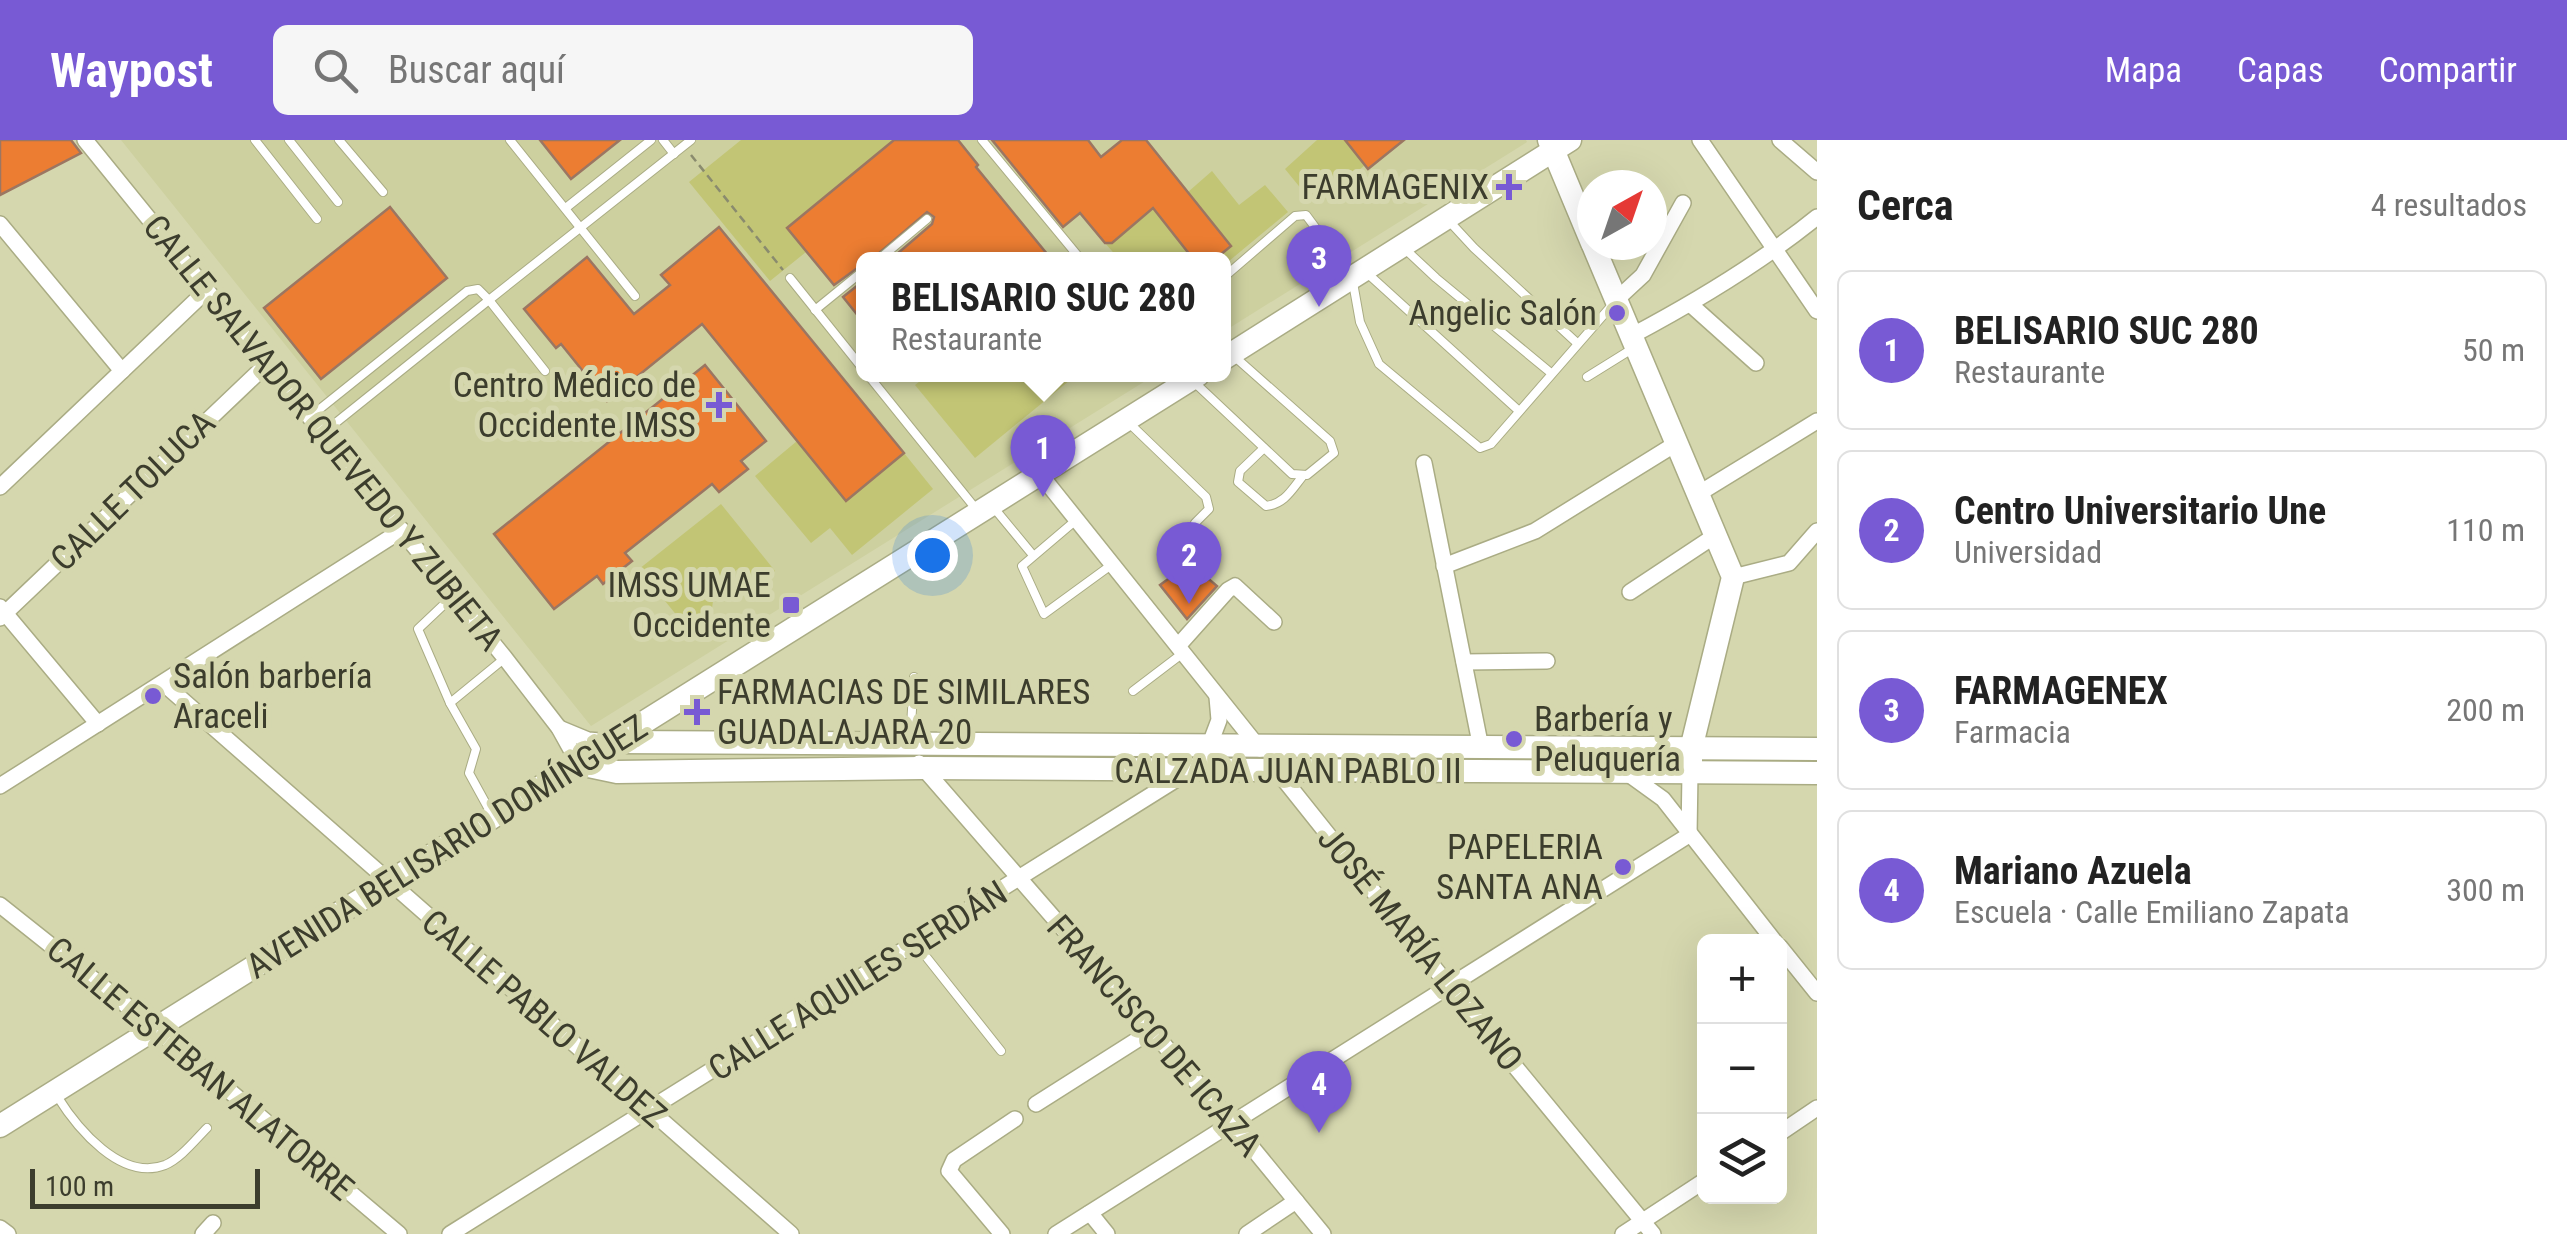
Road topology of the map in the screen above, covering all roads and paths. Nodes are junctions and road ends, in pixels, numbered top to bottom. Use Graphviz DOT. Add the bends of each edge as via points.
graph roads {
  1 [pos="85,140"];
  2 [pos="256,140"];
  3 [pos="290,140"];
  4 [pos="339,140"];
  5 [pos="510,140"];
  6 [pos="651,140"];
  7 [pos="663,140"];
  8 [pos="982,140"];
  9 [pos="1700,140"];
  10 [pos="1780,140"];
  11 [pos="688,143"];
  12 [pos="1557,144"];
  13 [pos="674,154"];
  14 [pos="1817,172"];
  15 [pos="383,192"];
  16 [pos="1577,201"];
  17 [pos="338,202"];
  18 [pos="1683,203"];
  19 [pos="567,207"];
  20 [pos="1817,217"];
  21 [pos="1446,218"];
  22 [pos="316,219"];
  23 [pos="927,220"];
  24 [pos="0,224"];
  25 [pos="582,229"];
  26 [pos="1402,246"];
  27 [pos="888,252"];
  28 [pos="1075,252"];
  29 [pos="1775,252"];
  30 [pos="1599,260"];
  31 [pos="1231,271"];
  32 [pos="1358,273"];
  33 [pos="856,277"];
  34 [pos="790,278"];
  35 [pos="207,290"];
  36 [pos="635,296"];
  37 [pos="490,300"];
  38 [pos="1616,300"];
  39 [pos="1690,304"];
  40 [pos="816,310"];
  41 [pos="1817,311"];
  42 [pos="1633,341"];
  43 [pos="1578,343"];
  44 [pos="1231,353"];
  45 [pos="856,359"];
  46 [pos="1231,359"];
  47 [pos="1756,363"];
  48 [pos="267,364"];
  49 [pos="545,370"];
  50 [pos="122,371"];
  51 [pos="1551,373"];
  52 [pos="1587,377"];
  53 [pos="875,382"];
  54 [pos="1186,382"];
  55 [pos="1199,382"];
  56 [pos="1519,411"];
  57 [pos="310,417"];
  58 [pos="1125,420"];
  59 [pos="1817,421"];
  60 [pos="323,433"];
  61 [pos="1676,443"];
  62 [pos="1264,448"];
  63 [pos="1424,463"];
  64 [pos="1040,474"];
  65 [pos="1302,477"];
  66 [pos="0,487"];
  67 [pos="1698,494"];
  68 [pos="985,508"];
  69 [pos="1078,518"];
  70 [pos="1195,522"];
  71 [pos="402,530"];
  72 [pos="1817,531"];
  73 [pos="1716,535"];
  74 [pos="1032,554"];
  75 [pos="1114,563"];
  76 [pos="1444,566"];
  77 [pos="1734,577"];
  78 [pos="1630,592"];
  79 [pos="454,595"];
  80 [pos="2,613"];
  81 [pos="1274,622"];
  82 [pos="1180,650"];
  83 [pos="505,658"];
  84 [pos="1547,661"];
  85 [pos="1464,662"];
  86 [pos="914,677"];
  87 [pos="162,684"];
  88 [pos="1133,691"];
  89 [pos="1216,694"];
  90 [pos="450,702"];
  91 [pos="98,724"];
  92 [pos="559,728"];
  93 [pos="614,742"];
  94 [pos="910,744"];
  95 [pos="1211,746"];
  96 [pos="1258,746"];
  97 [pos="1481,748"];
  98 [pos="1691,749"];
  99 [pos="1817,749"];
  100 [pos="579,764"];
  101 [pos="922,768"];
  102 [pos="1192,769"];
  103 [pos="1277,770"];
  104 [pos="1817,773"];
  105 [pos="1627,774"];
  106 [pos="1690,774"];
  107 [pos="0,786"];
  108 [pos="493,818"];
  109 [pos="1689,835"];
  110 [pos="1019,881"];
  111 [pos="388,884"];
  112 [pos="0,904"];
  113 [pos="1769,934"];
  114 [pos="916,944"];
  115 [pos="1787,956"];
  116 [pos="1448,985"];
  117 [pos="1817,993"];
  118 [pos="156,1029"];
  119 [pos="1151,1031"];
  120 [pos="1002,1051"];
  121 [pos="54,1092"];
  122 [pos="1036,1104"];
  123 [pos="1817,1108"];
  124 [pos="648,1111"];
  125 [pos="1015,1118"];
  126 [pos="1232,1123"];
  127 [pos="0,1126"];
  128 [pos="1787,1127"];
  129 [pos="208,1128"];
  130 [pos="1697,1187"];
  131 [pos="1296,1201"];
  132 [pos="1090,1213"];
  133 [pos="0,1228"];
  134 [pos="1648,1228"];
  135 [pos="8,1234"];
  136 [pos="399,1234"];
  137 [pos="450,1234"];
  138 [pos="792,1234"];
  139 [pos="1002,1234"];
  140 [pos="1056,1234"];
  141 [pos="1107,1234"];
  142 [pos="1247,1234"];
  143 [pos="1323,1234"];
  144 [pos="1623,1234"];
  1 -- 35 [label="street, CALLE SALVADOR QUEVEDO Y ZUBIETA"];
  2 -- 22 [label="lane"];
  3 -- 17 [label="lane"];
  4 -- 15 [label="lane"];
  5 -- 19 [label="lane"];
  6 -- 19 [label="lane"];
  7 -- 13 [label="lane"];
  8 -- 28 [label="lane"];
  9 -- 29 [label="street"];
  10 -- 14 [label="street"];
  11 -- 13 [label="lane"];
  11 -- 34 [label="path"];
  12 -- 16 [label="main road"];
  12 -- 21 [label="main road"];
  13 -- 25 [label="lane"];
  18 -- 38 [label="street" via="1644,275"];
  19 -- 25 [label="lane"];
  20 -- 29 [label="street"];
  21 -- 26 [label="main road"];
  21 -- 43 [label="lane"];
  23 -- 27 [label="lane"];
  24 -- 50 [label="street"];
  25 -- 36 [label="lane"];
  25 -- 37 [label="lane"];
  26 -- 32 [label="main road"];
  26 -- 51 [label="lane"];
  29 -- 39 [label="street"];
  29 -- 41 [label="street"];
  30 -- 38 [label="main road"];
  31 -- 32 [label="lane" via="1300,214 1311,218"];
  32 -- 44 [label="main road"];
  32 -- 56 [label="lane"];
  32 -- 56 [label="lane" via="1360,322 1379,364 1480,448"];
  33 -- 40 [label="lane"];
  34 -- 40 [label="lane"];
  35 -- 48 [label="street, CALLE SALVADOR QUEVEDO Y ZUBIETA"];
  35 -- 50 [label="street"];
  37 -- 49 [label="lane"];
  37 -- 57 [label="lane" via="478,289 467,291"];
  37 -- 60 [label="lane"];
  38 -- 42 [label="main road"];
  38 -- 43 [label="lane"];
  39 -- 42 [label="street"];
  39 -- 47 [label="street"];
  40 -- 45 [label="lane"];
  42 -- 52 [label="lane"];
  42 -- 61 [label="main road"];
  43 -- 51 [label="lane"];
  46 -- 65 [label="lane" via="1334,446 1330,458"];
  48 -- 57 [label="street, CALLE SALVADOR QUEVEDO Y ZUBIETA"];
  48 -- 80 [label="street, CALLE TOLUCA"];
  50 -- 66 [label="street"];
  51 -- 56 [label="lane"];
  53 -- 68 [label="lane"];
  54 -- 58 [label="main road, AVENIDA BELISARIO DOMÍNGUEZ"];
  55 -- 62 [label="lane"];
  57 -- 60 [label="street, CALLE SALVADOR QUEVEDO Y ZUBIETA"];
  58 -- 64 [label="main road, AVENIDA BELISARIO DOMÍNGUEZ"];
  58 -- 70 [label="lane" via="1206,497 1209,509"];
  59 -- 67 [label="street"];
  60 -- 71 [label="street, CALLE SALVADOR QUEVEDO Y ZUBIETA"];
  61 -- 67 [label="main road"];
  61 -- 76 [label="street" via="1535,530"];
  62 -- 65 [label="lane"];
  62 -- 65 [label="lane" via="1240,470 1241,487 1266,506 1275,505"];
  63 -- 76 [label="street"];
  64 -- 68 [label="main road, AVENIDA BELISARIO DOMÍNGUEZ"];
  64 -- 69 [label="street, JOSÉ MARÍA LOZANO"];
  67 -- 73 [label="main road"];
  68 -- 74 [label="lane"];
  68 -- 93 [label="main road, AVENIDA BELISARIO DOMÍNGUEZ"];
  69 -- 74 [label="lane"];
  69 -- 75 [label="street, JOSÉ MARÍA LOZANO"];
  71 -- 79 [label="street, CALLE SALVADOR QUEVEDO Y ZUBIETA"];
  71 -- 87 [label="street"];
  72 -- 77 [label="street" via="1789,562"];
  73 -- 77 [label="main road"];
  73 -- 78 [label="street"];
  74 -- 75 [label="lane" via="1022,566 1044,614"];
  75 -- 82 [label="street, JOSÉ MARÍA LOZANO"];
  76 -- 85 [label="street"];
  77 -- 98 [label="main road"];
  79 -- 83 [label="street, CALLE SALVADOR QUEVEDO Y ZUBIETA"];
  79 -- 90 [label="lane" via="418,630"];
  80 -- 91 [label="street"];
  81 -- 82 [label="street" via="1235,586"];
  82 -- 88 [label="lane"];
  82 -- 89 [label="street, JOSÉ MARÍA LOZANO"];
  83 -- 90 [label="lane"];
  83 -- 92 [label="street, CALLE SALVADOR QUEVEDO Y ZUBIETA"];
  84 -- 85 [label="street"];
  85 -- 97 [label="street"];
  86 -- 94 [label="lane"];
  87 -- 91 [label="street"];
  87 -- 111 [label="street, CALLE PABLO VALDEZ"];
  89 -- 95 [label="street" via="1219,720"];
  89 -- 96 [label="street, JOSÉ MARÍA LOZANO"];
  90 -- 108 [label="lane" via="476,750 469,773"];
  91 -- 107 [label="street"];
  92 -- 93 [label="street"];
  92 -- 100 [label="street, CALLE SALVADOR QUEVEDO Y ZUBIETA"];
  93 -- 94 [label="main road, CALZADA JUAN PABLO II"];
  93 -- 100 [label="main road, AVENIDA BELISARIO DOMÍNGUEZ"];
  94 -- 95 [label="main road, CALZADA JUAN PABLO II"];
  94 -- 101 [label="street, FRANCISCO DE ICAZA"];
  95 -- 96 [label="main road, CALZADA JUAN PABLO II"];
  95 -- 102 [label="street, CALLE AQUILES SERDÁN"];
  96 -- 97 [label="main road, CALZADA JUAN PABLO II"];
  96 -- 103 [label="street, JOSÉ MARÍA LOZANO"];
  97 -- 98 [label="main road, CALZADA JUAN PABLO II"];
  98 -- 99 [label="main road, CALZADA JUAN PABLO II"];
  98 -- 106 [label="main road"];
  100 -- 101 [label="main road, CALZADA JUAN PABLO II" via="616,772"];
  100 -- 108 [label="main road, AVENIDA BELISARIO DOMÍNGUEZ"];
  101 -- 102 [label="main road, CALZADA JUAN PABLO II"];
  101 -- 110 [label="street, FRANCISCO DE ICAZA"];
  102 -- 103 [label="main road, CALZADA JUAN PABLO II"];
  102 -- 110 [label="street, CALLE AQUILES SERDÁN"];
  103 -- 105 [label="main road, CALZADA JUAN PABLO II"];
  103 -- 116 [label="street, JOSÉ MARÍA LOZANO"];
  104 -- 106 [label="main road, CALZADA JUAN PABLO II"];
  105 -- 106 [label="main road, CALZADA JUAN PABLO II"];
  105 -- 109 [label="street" via="1663,800"];
  106 -- 109 [label="street"];
  108 -- 111 [label="main road, AVENIDA BELISARIO DOMÍNGUEZ"];
  109 -- 113 [label="street"];
  109 -- 116 [label="street"];
  110 -- 114 [label="street, CALLE AQUILES SERDÁN"];
  110 -- 119 [label="street, FRANCISCO DE ICAZA"];
  111 -- 118 [label="main road, AVENIDA BELISARIO DOMÍNGUEZ"];
  111 -- 124 [label="street, CALLE PABLO VALDEZ"];
  112 -- 118 [label="street, CALLE ESTEBAN ALATORRE"];
  114 -- 120 [label="lane"];
  114 -- 124 [label="street, CALLE AQUILES SERDÁN"];
  115 -- 117 [label="street"];
  116 -- 126 [label="street"];
  116 -- 134 [label="street, JOSÉ MARÍA LOZANO"];
  118 -- 121 [label="main road, AVENIDA BELISARIO DOMÍNGUEZ"];
  118 -- 136 [label="street, CALLE ESTEBAN ALATORRE"];
  119 -- 122 [label="street"];
  119 -- 126 [label="street, FRANCISCO DE ICAZA"];
  121 -- 127 [label="main road, AVENIDA BELISARIO DOMÍNGUEZ"];
  121 -- 129 [label="lane" via="70,1116 133,1167 161,1167"];
  123 -- 128 [label="street"];
  124 -- 137 [label="street, CALLE AQUILES SERDÁN"];
  124 -- 138 [label="street, CALLE PABLO VALDEZ"];
  125 -- 139 [label="street" via="954,1160 949,1171"];
  126 -- 131 [label="street, FRANCISCO DE ICAZA"];
  126 -- 132 [label="street"];
  130 -- 134 [label="street"];
  131 -- 142 [label="street"];
  131 -- 143 [label="street, FRANCISCO DE ICAZA"];
  132 -- 140 [label="street"];
  132 -- 141 [label="street"];
  133 -- 135 [label="street"];
  134 -- 144 [label="street"];
}
